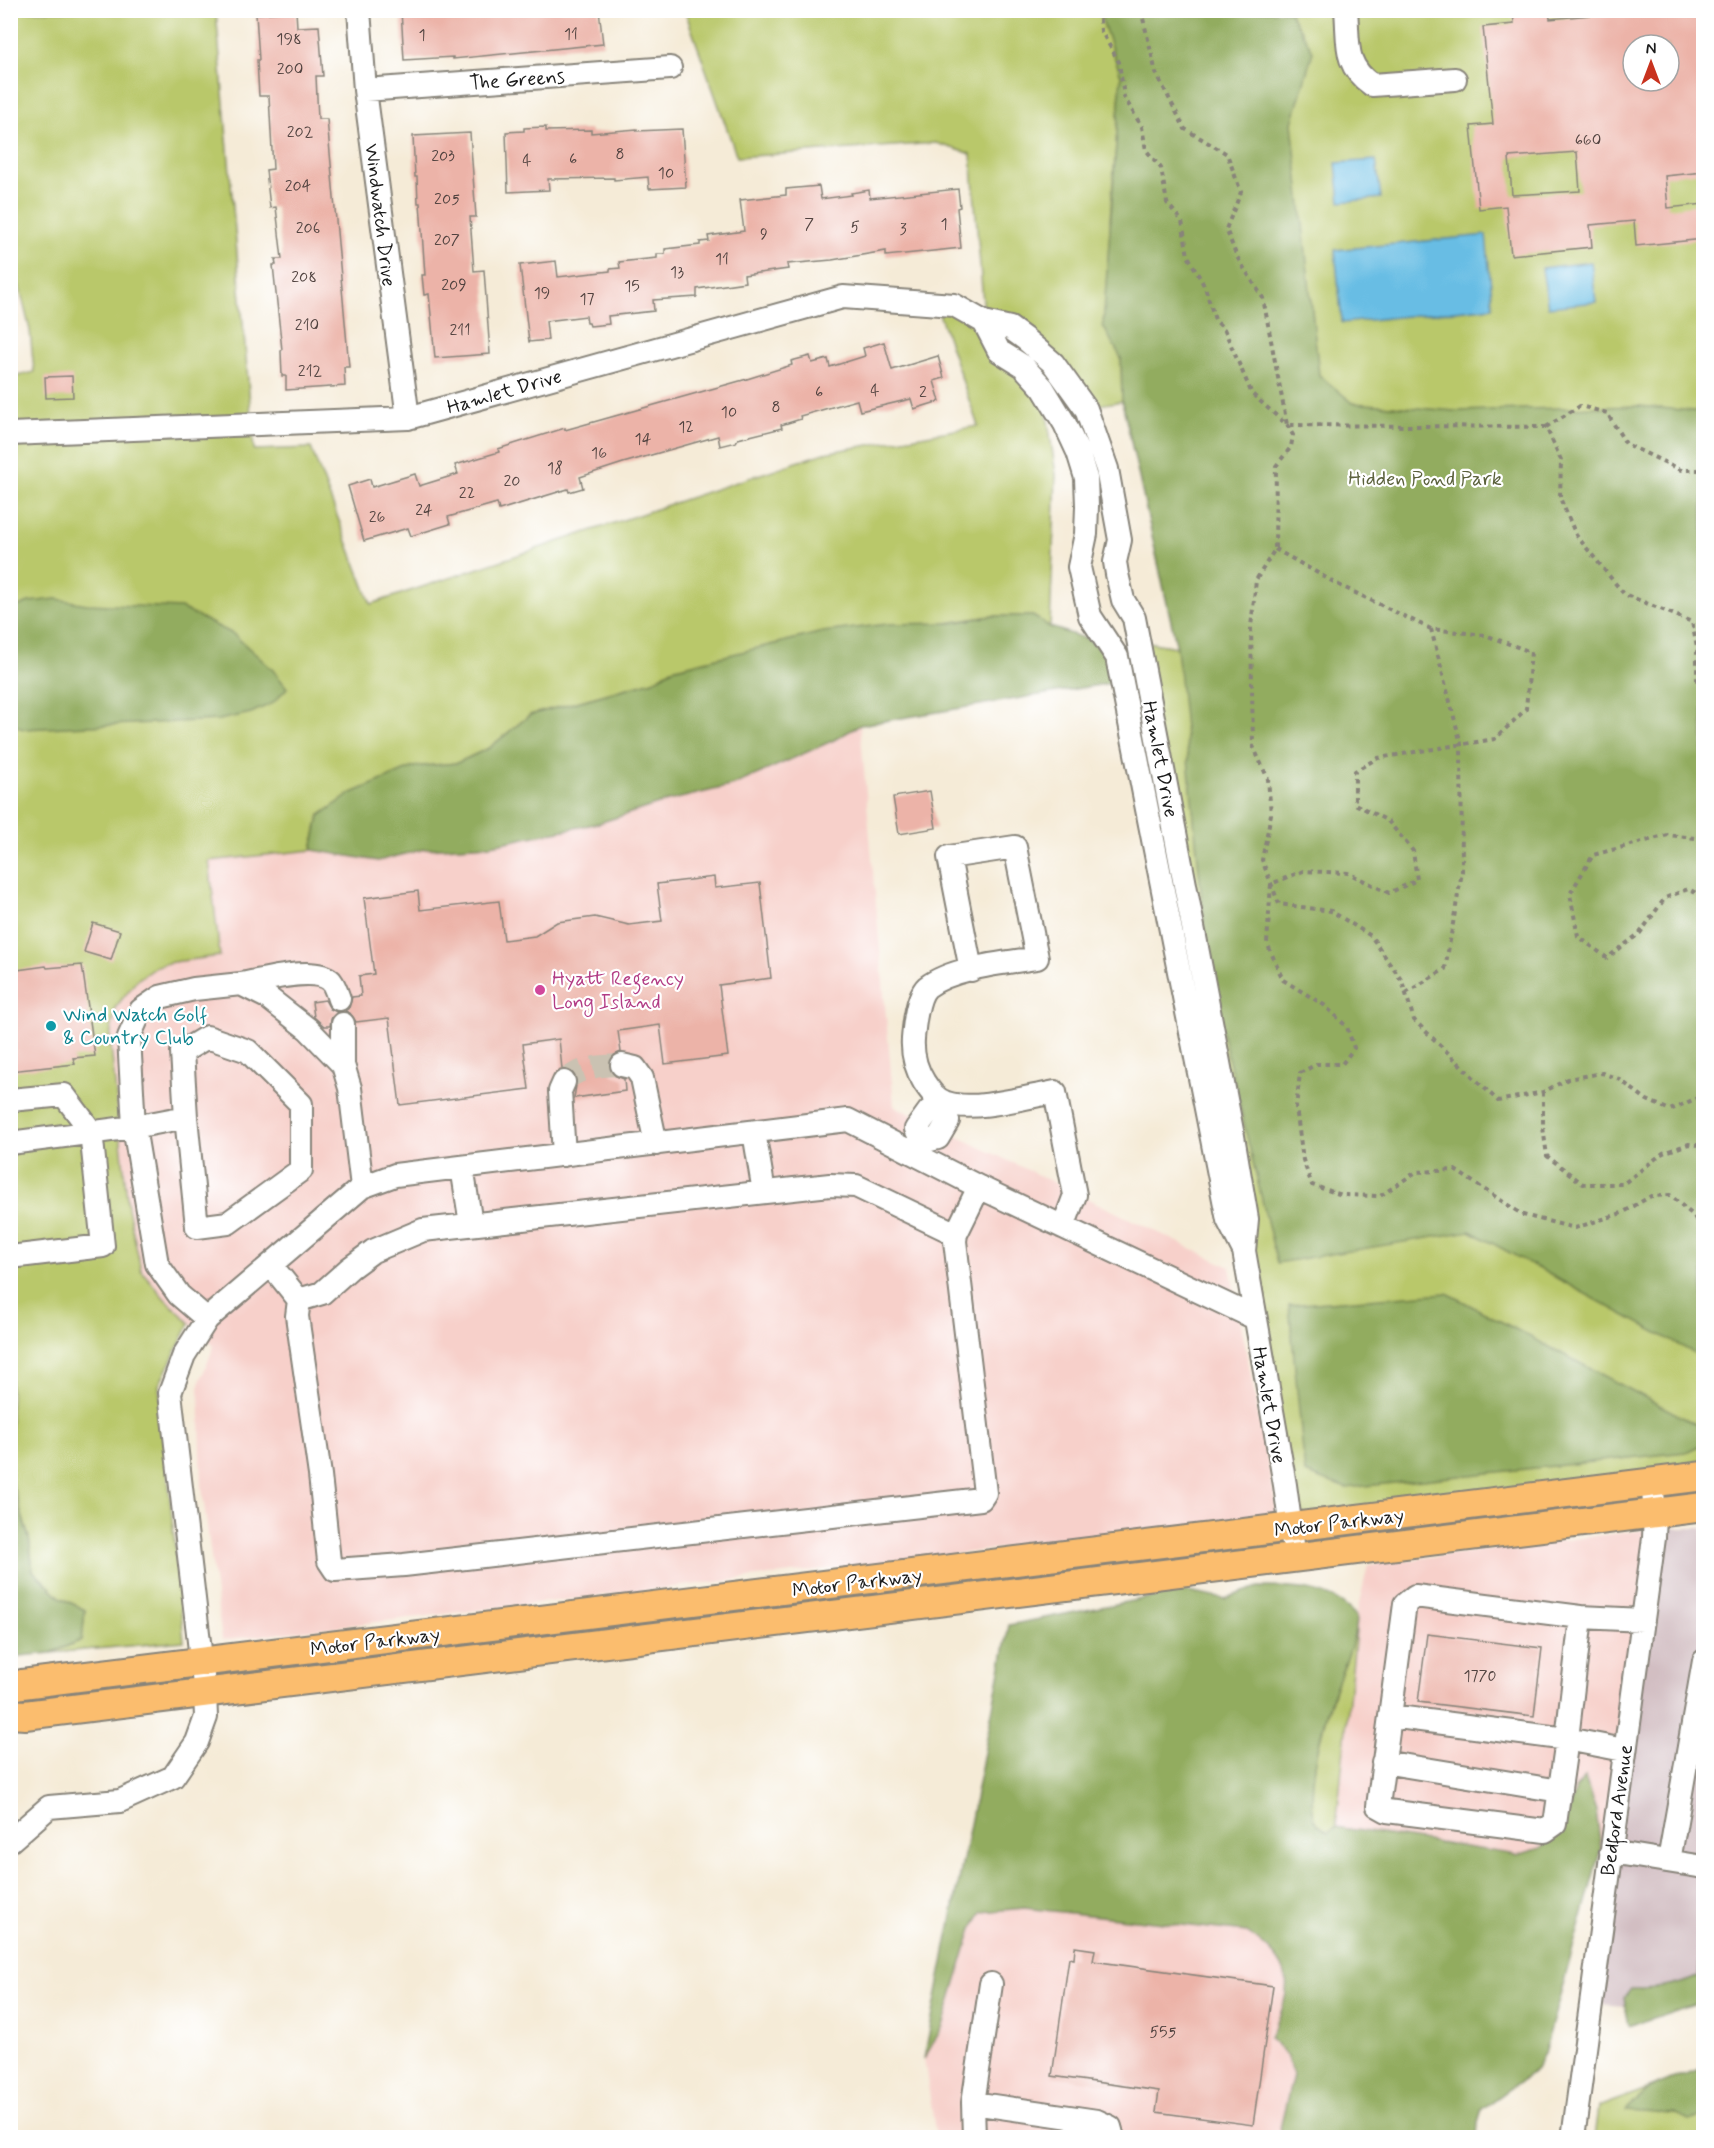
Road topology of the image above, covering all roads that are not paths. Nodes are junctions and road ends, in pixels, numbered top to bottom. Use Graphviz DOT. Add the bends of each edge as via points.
graph roads {
  1 [pos="359,10"];
  2 [pos="1346,10"];
  3 [pos="670,68"];
  4 [pos="1455,78"];
  5 [pos="365,90"];
  6 [pos="984,322"];
  7 [pos="408,418"];
  8 [pos="10,434"];
  9 [pos="1120,540"];
  10 [pos="1084,541"];
  11 [pos="1134,618"];
  12 [pos="1098,626"];
  13 [pos="971,970"];
  14 [pos="241,984"];
  15 [pos="339,999"];
  16 [pos="343,1024"];
  17 [pos="343,1065"];
  18 [pos="622,1065"];
  19 [pos="564,1082"];
  20 [pos="10,1100"];
  21 [pos="943,1107"];
  22 [pos="186,1117"];
  23 [pos="134,1127"];
  24 [pos="91,1131"];
  25 [pos="754,1132"];
  26 [pos="10,1143"];
  27 [pos="656,1144"];
  28 [pos="918,1148"];
  29 [pos="564,1155"];
  30 [pos="462,1167"];
  31 [pos="362,1187"];
  32 [pos="979,1187"];
  33 [pos="764,1192"];
  34 [pos="471,1224"];
  35 [pos="1063,1227"];
  36 [pos="956,1234"];
  37 [pos="1244,1251"];
  38 [pos="10,1257"];
  39 [pos="271,1265"];
  40 [pos="299,1300"];
  41 [pos="1255,1318"];
  42 [pos="207,1319"];
  43 [pos="1704,1476"];
  44 [pos="1653,1482"];
  45 [pos="1704,1507"];
  46 [pos="1655,1513"];
  47 [pos="1292,1528"];
  48 [pos="1295,1559"];
  49 [pos="1581,1617"];
  50 [pos="1643,1620"];
  51 [pos="1704,1661"];
  52 [pos="202,1662"];
  53 [pos="10,1687"];
  54 [pos="205,1693"];
  55 [pos="10,1714"];
  56 [pos="1390,1716"];
  57 [pos="1567,1739"];
  58 [pos="1624,1750"];
  59 [pos="1383,1762"];
  60 [pos="1560,1791"];
  61 [pos="10,1841"];
  62 [pos="1611,1852"];
  63 [pos="1669,1861"];
  64 [pos="1704,1867"];
  65 [pos="992,1984"];
  66 [pos="973,2103"];
  67 [pos="974,2138"];
  68 [pos="1113,2138"];
  69 [pos="1573,2138"];
  1 -- 5 [label="street, Windwatch Drive"];
  2 -- 4 [label="street" via="1350,61 1359,76 1372,86"];
  3 -- 5 [label="street, The Greens"];
  5 -- 7 [label="street, Windwatch Drive"];
  6 -- 7 [label="street, Hamlet Drive" via="954,305 843,297"];
  6 -- 9 [label="street, Hamlet Drive" via="1010,328 1025,339 1053,363 1086,408 1107,469"];
  6 -- 10 [label="street, Hamlet Drive" via="999,351 1023,366 1043,388 1074,442 1086,478"];
  7 -- 8 [label="street, Hamlet Drive"];
  9 -- 10 [label="street"];
  9 -- 11 [label="street, Hamlet Drive" via="1115,562 1123,600"];
  10 -- 12 [label="street, Hamlet Drive" via="1078,567 1090,616"];
  11 -- 12 [label="street"];
  11 -- 37 [label="street, Hamlet Drive" via="1233,1136 1247,1219"];
  12 -- 37 [label="street, Hamlet Drive" via="1117,657 1228,1220"];
  13 -- 13 [label="street" via="1037,957 1015,847 949,857"];
  13 -- 21 [label="street" via="925,989 914,1018 912,1047 917,1071"];
  14 -- 15 [label="street" via="308,973 322,975 331,982"];
  14 -- 17 [label="street" via="267,997 308,1029"];
  14 -- 23 [label="street" via="160,997 141,1010 129,1037"];
  16 -- 17 [label="street"];
  17 -- 31 [label="street" via="350,1088"];
  18 -- 27 [label="street" via="634,1068 642,1078"];
  19 -- 29 [label="street" via="560,1091"];
  20 -- 24 [label="street" via="64,1095"];
  21 -- 28 [label="street" via="929,1111 916,1130"];
  21 -- 35 [label="street" via="968,1107 1055,1092 1075,1195"];
  22 -- 22 [label="street" via="197,1227 228,1223 301,1170 301,1104 248,1051 207,1037 182,1052"];
  22 -- 23 [label="street"];
  23 -- 24 [label="street"];
  23 -- 42 [label="street" via="156,1264 179,1295"];
  24 -- 26 [label="street"];
  24 -- 38 [label="street" via="103,1246"];
  25 -- 27 [label="street"];
  25 -- 28 [label="street" via="848,1120"];
  25 -- 33 [label="street"];
  27 -- 29 [label="street"];
  28 -- 32 [label="street"];
  29 -- 30 [label="street"];
  30 -- 31 [label="street" via="395,1175"];
  30 -- 34 [label="street"];
  31 -- 39 [label="street"];
  32 -- 35 [label="street"];
  32 -- 36 [label="street"];
  33 -- 34 [label="street"];
  33 -- 36 [label="street" via="837,1184 856,1186"];
  34 -- 40 [label="street" via="423,1230 373,1251 322,1293"];
  35 -- 41 [label="street"];
  36 -- 40 [label="street" via="985,1493 981,1498 404,1565 336,1570 329,1561 297,1316"];
  37 -- 41 [label="street, Hamlet Drive"];
  39 -- 40 [label="street"];
  39 -- 42 [label="street"];
  41 -- 47 [label="street, Hamlet Drive"];
  42 -- 52 [label="street" via="184,1355 170,1393"];
  43 -- 44 [label="main road, Motor Parkway"];
  44 -- 46 [label="street, Bedford Avenue"];
  44 -- 47 [label="main road, Motor Parkway"];
  45 -- 46 [label="main road, Motor Parkway"];
  46 -- 48 [label="main road, Motor Parkway"];
  46 -- 50 [label="street, Bedford Avenue"];
  47 -- 48 [label="street, Hamlet Drive"];
  47 -- 52 [label="main road, Motor Parkway"];
  48 -- 54 [label="main road, Motor Parkway"];
  49 -- 50 [label="street"];
  49 -- 56 [label="street" via="1415,1596 1405,1604"];
  49 -- 57 [label="street"];
  50 -- 58 [label="street, Bedford Avenue"];
  51 -- 63 [label="street"];
  52 -- 53 [label="main road, Motor Parkway"];
  52 -- 54 [label="street"];
  54 -- 55 [label="main road, Motor Parkway"];
  54 -- 61 [label="street" via="206,1717 197,1742 173,1777 120,1801 49,1807"];
  56 -- 57 [label="street"];
  56 -- 59 [label="street"];
  57 -- 58 [label="street"];
  57 -- 60 [label="street"];
  58 -- 62 [label="street, Bedford Avenue"];
  59 -- 60 [label="street"];
  59 -- 60 [label="street" via="1378,1806 1388,1811 1545,1831 1555,1824"];
  62 -- 63 [label="street"];
  62 -- 69 [label="street, Bedford Avenue"];
  63 -- 64 [label="street"];
  65 -- 66 [label="street"];
  66 -- 67 [label="street"];
  66 -- 68 [label="street" via="1097,2121 1110,2127"];
}
